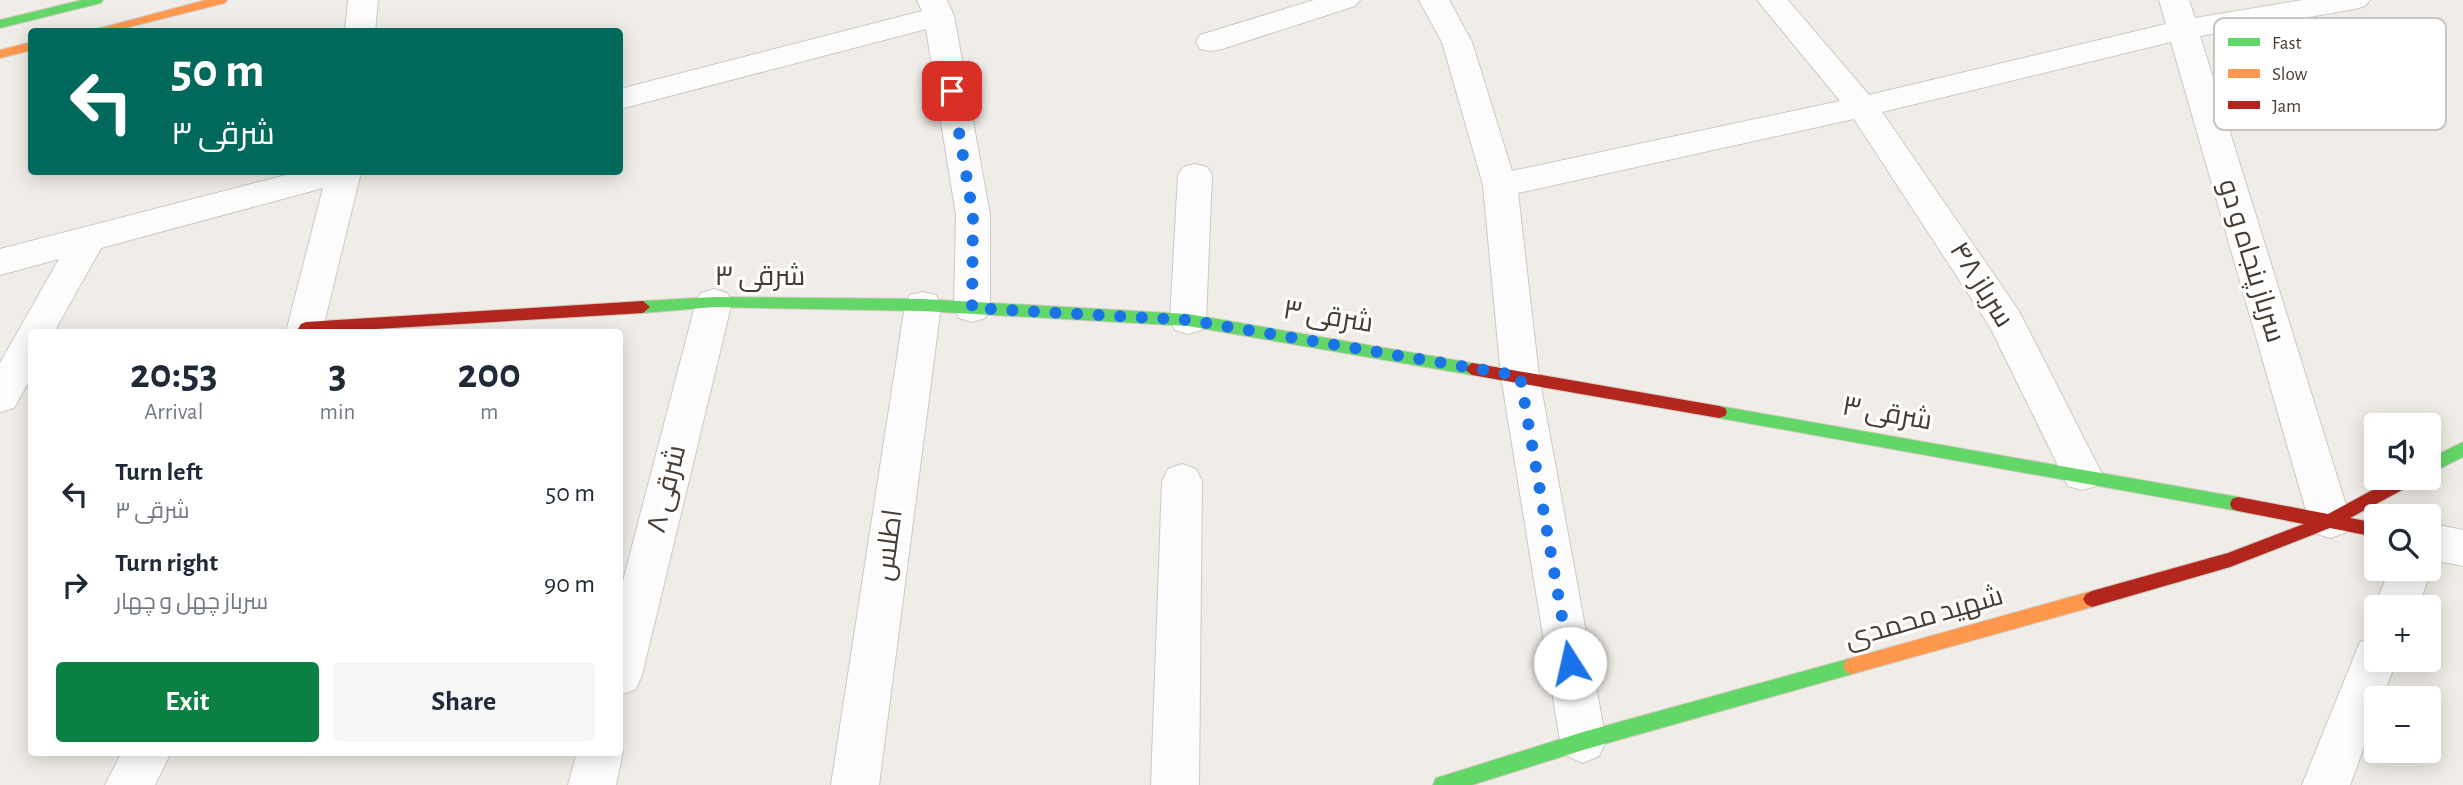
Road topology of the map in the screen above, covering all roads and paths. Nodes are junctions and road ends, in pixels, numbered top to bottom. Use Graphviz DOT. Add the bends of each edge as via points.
graph roads {
  1 [pos="97,0"];
  2 [pos="221,0"];
  3 [pos="363,0"];
  4 [pos="1345,0"];
  5 [pos="1434,0"];
  6 [pos="1772,0"];
  7 [pos="2355,0"];
  8 [pos="935,8"];
  9 [pos="2177,15"];
  10 [pos="0,24"];
  11 [pos="108,28"];
  12 [pos="360,28"];
  13 [pos="1211,42"];
  14 [pos="28,47"];
  15 [pos="0,54"];
  16 [pos="623,98"];
  17 [pos="1862,107"];
  18 [pos="331,175"];
  19 [pos="341,175"];
  20 [pos="1195,175"];
  21 [pos="1500,185"];
  22 [pos="88,239"];
  23 [pos="0,262"];
  24 [pos="714,302"];
  25 [pos="923,305"];
  26 [pos="972,308"];
  27 [pos="1188,320"];
  28 [pos="38,329"];
  29 [pos="305,329"];
  30 [pos="320,329"];
  31 [pos="28,348"];
  32 [pos="1520,376"];
  33 [pos="0,397"];
  34 [pos="2463,449"];
  35 [pos="2441,461"];
  36 [pos="2082,474"];
  37 [pos="1182,481"];
  38 [pos="2387,490"];
  39 [pos="2330,521"];
  40 [pos="2364,528"];
  41 [pos="2441,543"];
  42 [pos="2463,548"];
  43 [pos="623,663"];
  44 [pos="2370,672"];
  45 [pos="1583,741"];
  46 [pos="146,756"];
  47 [pos="599,756"];
  48 [pos="130,785"];
  49 [pos="592,785"];
  50 [pos="855,785"];
  51 [pos="1175,785"];
  52 [pos="1443,785"];
  53 [pos="2326,785"];
  1 -- 10 [label="street"];
  2 -- 11 [label="street"];
  3 -- 12 [label="street"];
  4 -- 13 [label="street"];
  5 -- 21 [label="street" via="1457,42"];
  6 -- 17 [label="street, سرباز ۴۸"];
  7 -- 9 [label="street"];
  8 -- 16 [label="street"];
  8 -- 26 [label="street" via="973,215"];
  9 -- 17 [label="street"];
  9 -- 39 [label="street, سرباز پنجاه و دو"];
  14 -- 15 [label="street"];
  17 -- 21 [label="street"];
  17 -- 36 [label="street, سرباز ۴۸" via="2006,321"];
  18 -- 22 [label="street"];
  19 -- 29 [label="street"];
  20 -- 27 [label="street"];
  21 -- 32 [label="street"];
  22 -- 23 [label="street"];
  22 -- 28 [label="street"];
  24 -- 25 [label="street, شرقی ۳"];
  24 -- 30 [label="street, شرقی ۳"];
  24 -- 43 [label="street, ۸ شرقی"];
  25 -- 26 [label="street, شرقی ۳"];
  25 -- 50 [label="street, اطلس"];
  26 -- 27 [label="street, شرقی ۳"];
  27 -- 32 [label="street, شرقی ۳"];
  31 -- 33 [label="street"];
  32 -- 36 [label="street, شرقی ۳"];
  32 -- 45 [label="street"];
  34 -- 35 [label="street"];
  36 -- 39 [label="street, شرقی ۳"];
  37 -- 51 [label="street"];
  38 -- 39 [label="street, شهید محمدی"];
  39 -- 40 [label="street, شرقی ۳"];
  39 -- 45 [label="street, شهید محمدی" via="2230,560"];
  41 -- 42 [label="street"];
  44 -- 53 [label="street"];
  45 -- 52 [label="street, شهید محمدی"];
  46 -- 48 [label="street"];
  47 -- 49 [label="street"];
}
